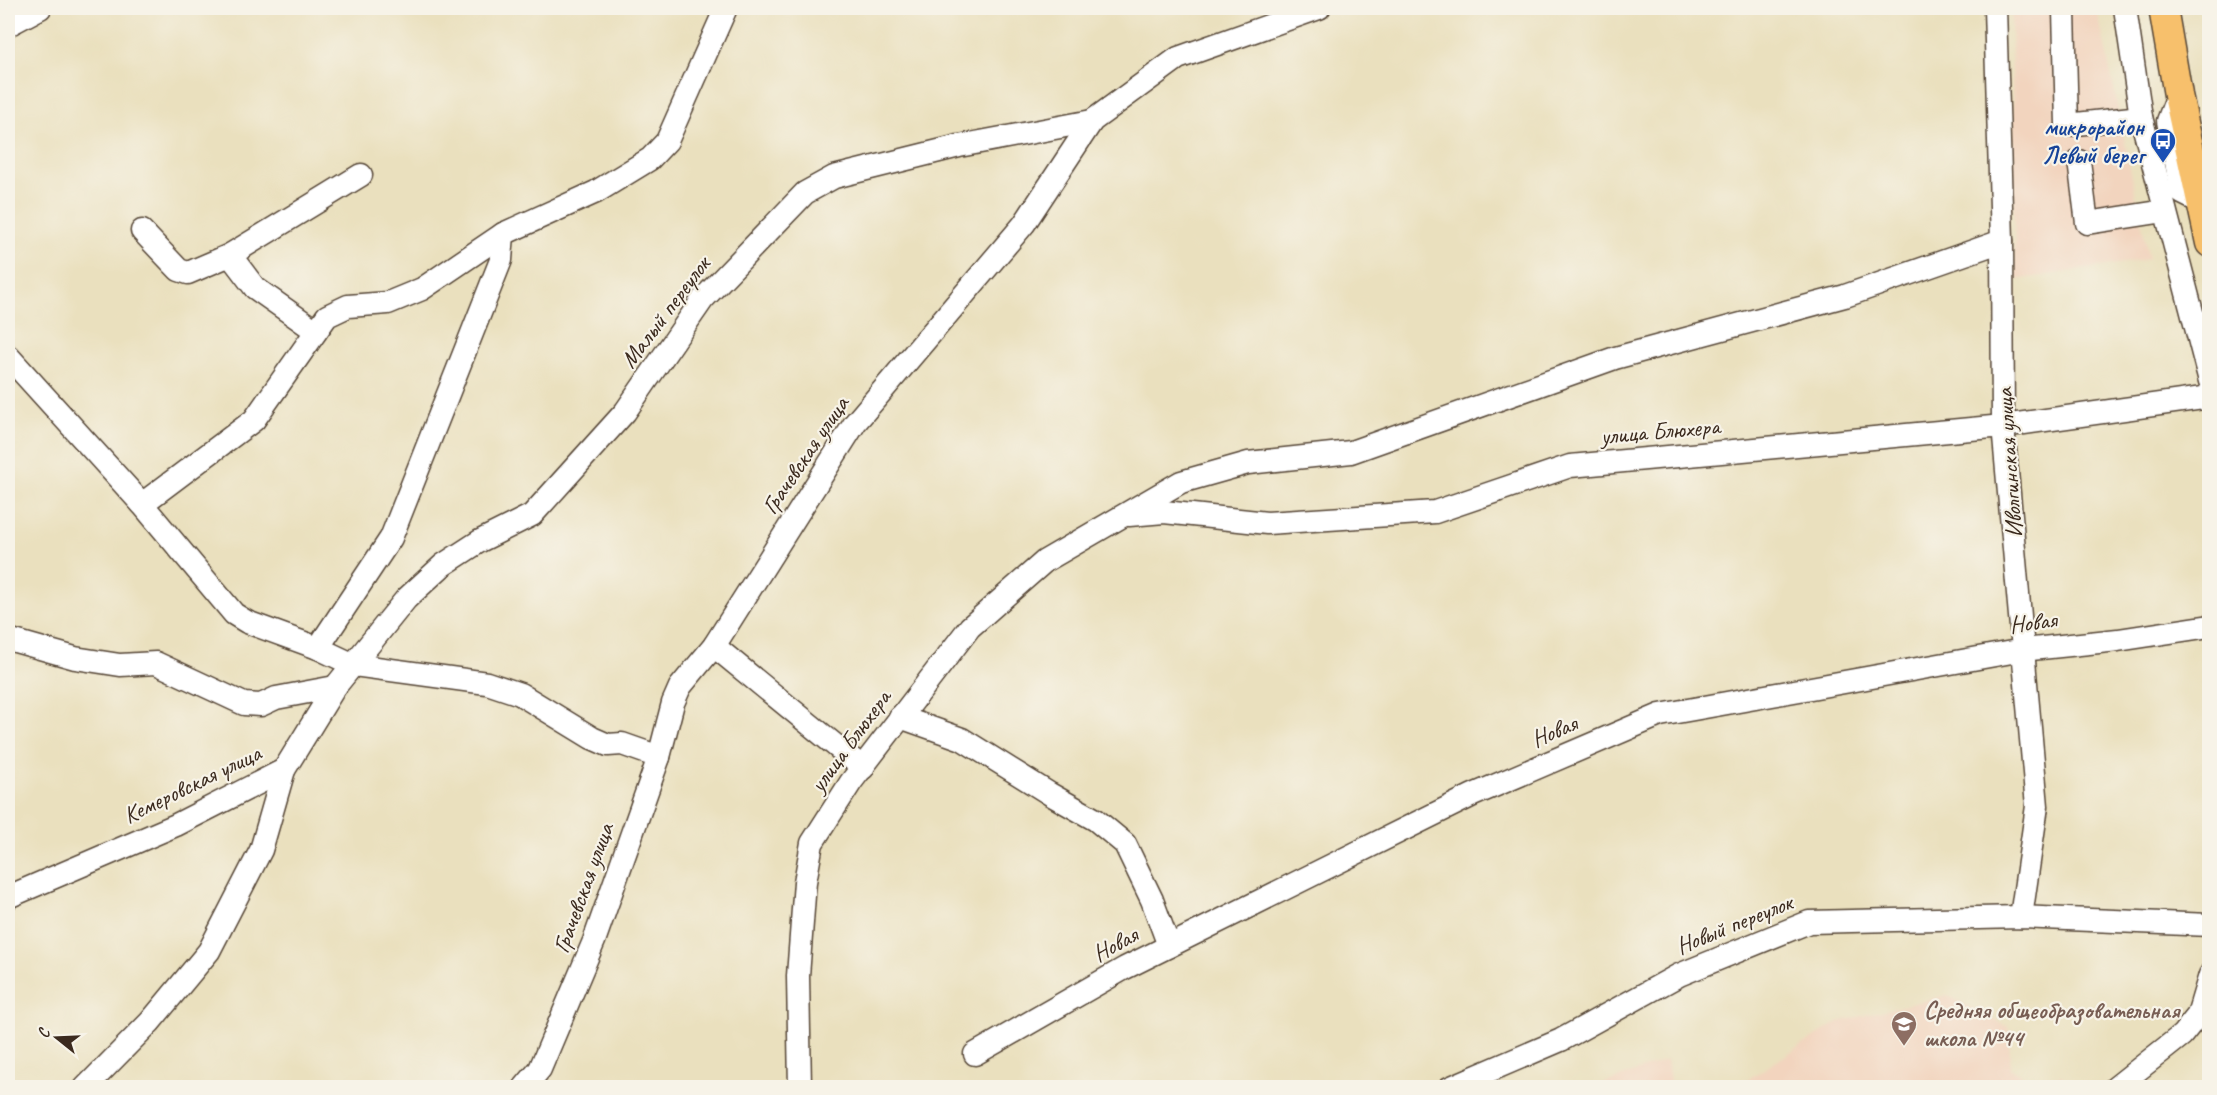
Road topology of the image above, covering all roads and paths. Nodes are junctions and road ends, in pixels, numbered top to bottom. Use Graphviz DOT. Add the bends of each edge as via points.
graph roads {
  1 [pos="40,8"];
  2 [pos="726,8"];
  3 [pos="1319,8"];
  4 [pos="1995,8"];
  5 [pos="2126,8"];
  6 [pos="2163,8"];
  7 [pos="2179,8"];
  8 [pos="2064,11"];
  9 [pos="8,25"];
  10 [pos="2141,117"];
  11 [pos="1092,121"];
  12 [pos="2079,161"];
  13 [pos="2210,161"];
  14 [pos="361,175"];
  15 [pos="2165,211"];
  16 [pos="142,231"];
  17 [pos="503,234"];
  18 [pos="2002,241"];
  19 [pos="2210,243"];
  20 [pos="230,255"];
  21 [pos="316,331"];
  22 [pos="8,356"];
  23 [pos="2210,381"];
  24 [pos="2210,397"];
  25 [pos="2003,426"];
  26 [pos="142,504"];
  27 [pos="1121,516"];
  28 [pos="2210,626"];
  29 [pos="8,639"];
  30 [pos="714,646"];
  31 [pos="318,648"];
  32 [pos="2023,650"];
  33 [pos="354,665"];
  34 [pos="335,687"];
  35 [pos="900,717"];
  36 [pos="659,757"];
  37 [pos="863,768"];
  38 [pos="284,770"];
  39 [pos="8,897"];
  40 [pos="2021,917"];
  41 [pos="2210,925"];
  42 [pos="1169,946"];
  43 [pos="2210,975"];
  44 [pos="975,1053"];
  45 [pos="85,1088"];
  46 [pos="524,1088"];
  47 [pos="800,1088"];
  48 [pos="1449,1088"];
  49 [pos="2115,1088"];
  1 -- 9 [label="street"];
  2 -- 17 [label="street" via="667,141 650,159 596,192"];
  3 -- 11 [label="street, Грачевская улица" via="1178,58"];
  4 -- 18 [label="street, Иволгинская улица"];
  5 -- 10 [label="street"];
  6 -- 19 [label="main road"];
  7 -- 13 [label="main road"];
  8 -- 10 [label="street" via="2067,125"];
  10 -- 15 [label="street"];
  11 -- 30 [label="street, Грачевская улица" via="1024,224 855,423"];
  11 -- 33 [label="street, Малый переулок" via="959,146 834,177 805,193 703,298 624,412 532,514 443,565 406,599"];
  12 -- 15 [label="street" via="2087,223"];
  14 -- 20 [label="street"];
  15 -- 23 [label="street"];
  16 -- 20 [label="street" via="179,270 188,273"];
  17 -- 21 [label="street" via="422,289 388,303 348,306 327,316"];
  17 -- 31 [label="street" via="501,260 391,538"];
  18 -- 25 [label="street, Иволгинская улица"];
  18 -- 27 [label="street, улица Блюхера" via="1845,296 1615,358 1352,452 1248,463 1180,482"];
  20 -- 21 [label="street" via="255,288"];
  21 -- 26 [label="street" via="254,420"];
  22 -- 26 [label="street"];
  24 -- 25 [label="street, улица Блюхера"];
  25 -- 27 [label="street, улица Блюхера" via="1570,466 1435,512 1266,524 1164,512"];
  25 -- 32 [label="street, Иволгинская улица"];
  26 -- 31 [label="street" via="234,614"];
  27 -- 35 [label="street, улица Блюхера" via="1045,561 970,627"];
  28 -- 32 [label="street, Новая"];
  29 -- 34 [label="street" via="120,665 156,663 244,704 261,705 276,698"];
  30 -- 36 [label="street, Грачевская улица" via="680,687"];
  30 -- 37 [label="street"];
  31 -- 33 [label="street"];
  32 -- 40 [label="street, Иволгинская улица" via="2037,806"];
  32 -- 42 [label="street, Новая" via="1660,715 1473,795"];
  33 -- 34 [label="street, Кемеровская улица"];
  33 -- 36 [label="street" via="487,683 520,694 608,745 622,744"];
  34 -- 38 [label="street, Кемеровская улица"];
  35 -- 37 [label="street, улица Блюхера"];
  35 -- 42 [label="street" via="962,739 1096,820 1118,838 1125,844 1152,900"];
  36 -- 46 [label="street, Грачевская улица" via="594,941 540,1069"];
  37 -- 47 [label="street, улица Блюхера" via="812,843 798,976"];
  38 -- 39 [label="street, Кемеровская улица" via="176,825"];
  38 -- 45 [label="street" via="261,850 209,951 150,1022"];
  40 -- 41 [label="street, Новый переулок"];
  40 -- 48 [label="street, Новый переулок" via="1809,922 1679,975 1561,1040"];
  42 -- 44 [label="street, Новая"];
  43 -- 49 [label="street" via="2198,1015 2182,1035"];
}
